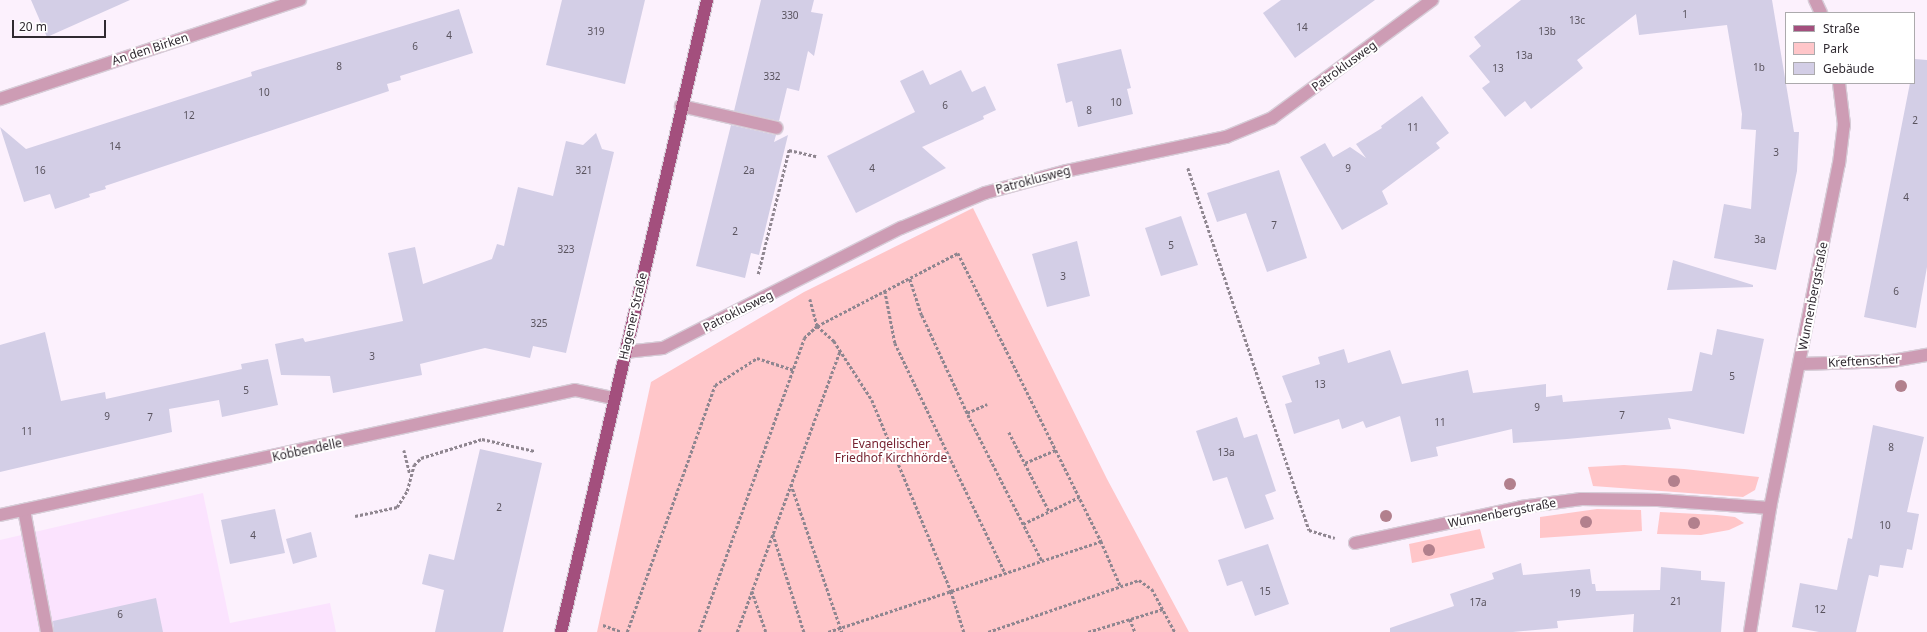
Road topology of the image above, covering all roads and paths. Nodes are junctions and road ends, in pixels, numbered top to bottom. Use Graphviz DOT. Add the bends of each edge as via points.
graph roads {
  1 [pos="300,0"];
  2 [pos="707,0"];
  3 [pos="1432,0"];
  4 [pos="1816,0"];
  5 [pos="1821,12"];
  6 [pos="1839,84"];
  7 [pos="0,99"];
  8 [pos="681,106"];
  9 [pos="777,128"];
  10 [pos="816,156"];
  11 [pos="1193,182"];
  12 [pos="805,277"];
  13 [pos="910,279"];
  14 [pos="885,291"];
  15 [pos="750,305"];
  16 [pos="817,326"];
  17 [pos="840,350"];
  18 [pos="625,352"];
  19 [pos="1927,355"];
  20 [pos="1800,364"];
  21 [pos="792,370"];
  22 [pos="614,398"];
  23 [pos="987,404"];
  24 [pos="967,413"];
  25 [pos="1009,432"];
  26 [pos="403,448"];
  27 [pos="1056,450"];
  28 [pos="535,451"];
  29 [pos="1025,463"];
  30 [pos="410,474"];
  31 [pos="791,484"];
  32 [pos="1079,497"];
  33 [pos="1770,508"];
  34 [pos="24,510"];
  35 [pos="1049,511"];
  36 [pos="0,515"];
  37 [pos="355,516"];
  38 [pos="1023,524"];
  39 [pos="1309,530"];
  40 [pos="773,534"];
  41 [pos="1101,541"];
  42 [pos="1355,543"];
  43 [pos="1042,561"];
  44 [pos="1005,573"];
  45 [pos="1120,585"];
  46 [pos="752,591"];
  47 [pos="951,591"];
  48 [pos="1163,609"];
  49 [pos="1130,619"];
  50 [pos="603,625"];
  51 [pos="841,628"];
  52 [pos="47,632"];
  53 [pos="561,632"];
  54 [pos="622,632"];
  55 [pos="627,632"];
  56 [pos="699,632"];
  57 [pos="737,632"];
  58 [pos="766,632"];
  59 [pos="804,632"];
  60 [pos="828,632"];
  61 [pos="842,632"];
  62 [pos="964,632"];
  63 [pos="988,632"];
  64 [pos="1088,632"];
  65 [pos="1135,632"];
  66 [pos="1175,632"];
  67 [pos="1750,632"];
  1 -- 7 [label="street, An den Birken"];
  2 -- 8 [label="main road, Hagener Straße"];
  3 -- 12 [label="street, Patroklusweg" via="1272,118 1226,137 1066,171 985,193 901,228"];
  4 -- 5 [label="street"];
  6 -- 20 [label="street, Wunnenbergstraße" via="1844,125 1839,164"];
  8 -- 9 [label="street"];
  8 -- 18 [label="main road, Hagener Straße"];
  10 -- 15 [label="path" via="789,150"];
  11 -- 39 [label="path"];
  12 -- 15 [label="street, Patroklusweg"];
  12 -- 16 [label="path"];
  13 -- 14 [label="path"];
  13 -- 24 [label="path" via="922,315"];
  13 -- 27 [label="path" via="958,252"];
  14 -- 16 [label="path"];
  14 -- 44 [label="path" via="895,343"];
  15 -- 18 [label="street, Patroklusweg" via="663,348"];
  16 -- 17 [label="path"];
  16 -- 21 [label="path" via="804,338"];
  17 -- 31 [label="path"];
  17 -- 47 [label="path" via="872,400"];
  18 -- 22 [label="main road, Hagener Straße"];
  19 -- 20 [label="street, Kreftenscher" via="1892,361"];
  20 -- 33 [label="street, Wunnenbergstraße"];
  21 -- 55 [label="path" via="757,358 715,385"];
  21 -- 56 [label="path"];
  22 -- 34 [label="street, Kobbendelle" via="575,390"];
  22 -- 53 [label="main road, Hagener Straße"];
  23 -- 24 [label="path"];
  24 -- 38 [label="path"];
  25 -- 29 [label="path"];
  26 -- 30 [label="path"];
  27 -- 29 [label="path"];
  27 -- 32 [label="path"];
  28 -- 30 [label="path" via="482,440 421,458"];
  29 -- 35 [label="path"];
  30 -- 37 [label="path" via="407,491 397,507"];
  31 -- 40 [label="path"];
  31 -- 51 [label="path"];
  32 -- 35 [label="path"];
  32 -- 41 [label="path"];
  33 -- 42 [label="street, Wunnenbergstraße" via="1658,500 1581,499 1520,507"];
  33 -- 67 [label="street, Wunnenbergstraße"];
  34 -- 36 [label="street, Kobbendelle"];
  34 -- 52 [label="street"];
  35 -- 38 [label="path"];
  38 -- 43 [label="path"];
  40 -- 46 [label="path"];
  40 -- 59 [label="path"];
  41 -- 43 [label="path"];
  41 -- 45 [label="path"];
  43 -- 44 [label="path"];
  44 -- 47 [label="path"];
  45 -- 48 [label="path" via="1139,580 1152,589"];
  45 -- 63 [label="path"];
  46 -- 57 [label="path"];
  46 -- 58 [label="path"];
  47 -- 51 [label="path"];
  47 -- 62 [label="path"];
  48 -- 49 [label="path"];
  48 -- 66 [label="path"];
  49 -- 64 [label="path"];
  49 -- 65 [label="path"];
  50 -- 54 [label="path"];
  51 -- 60 [label="path"];
  51 -- 61 [label="path"];
}
